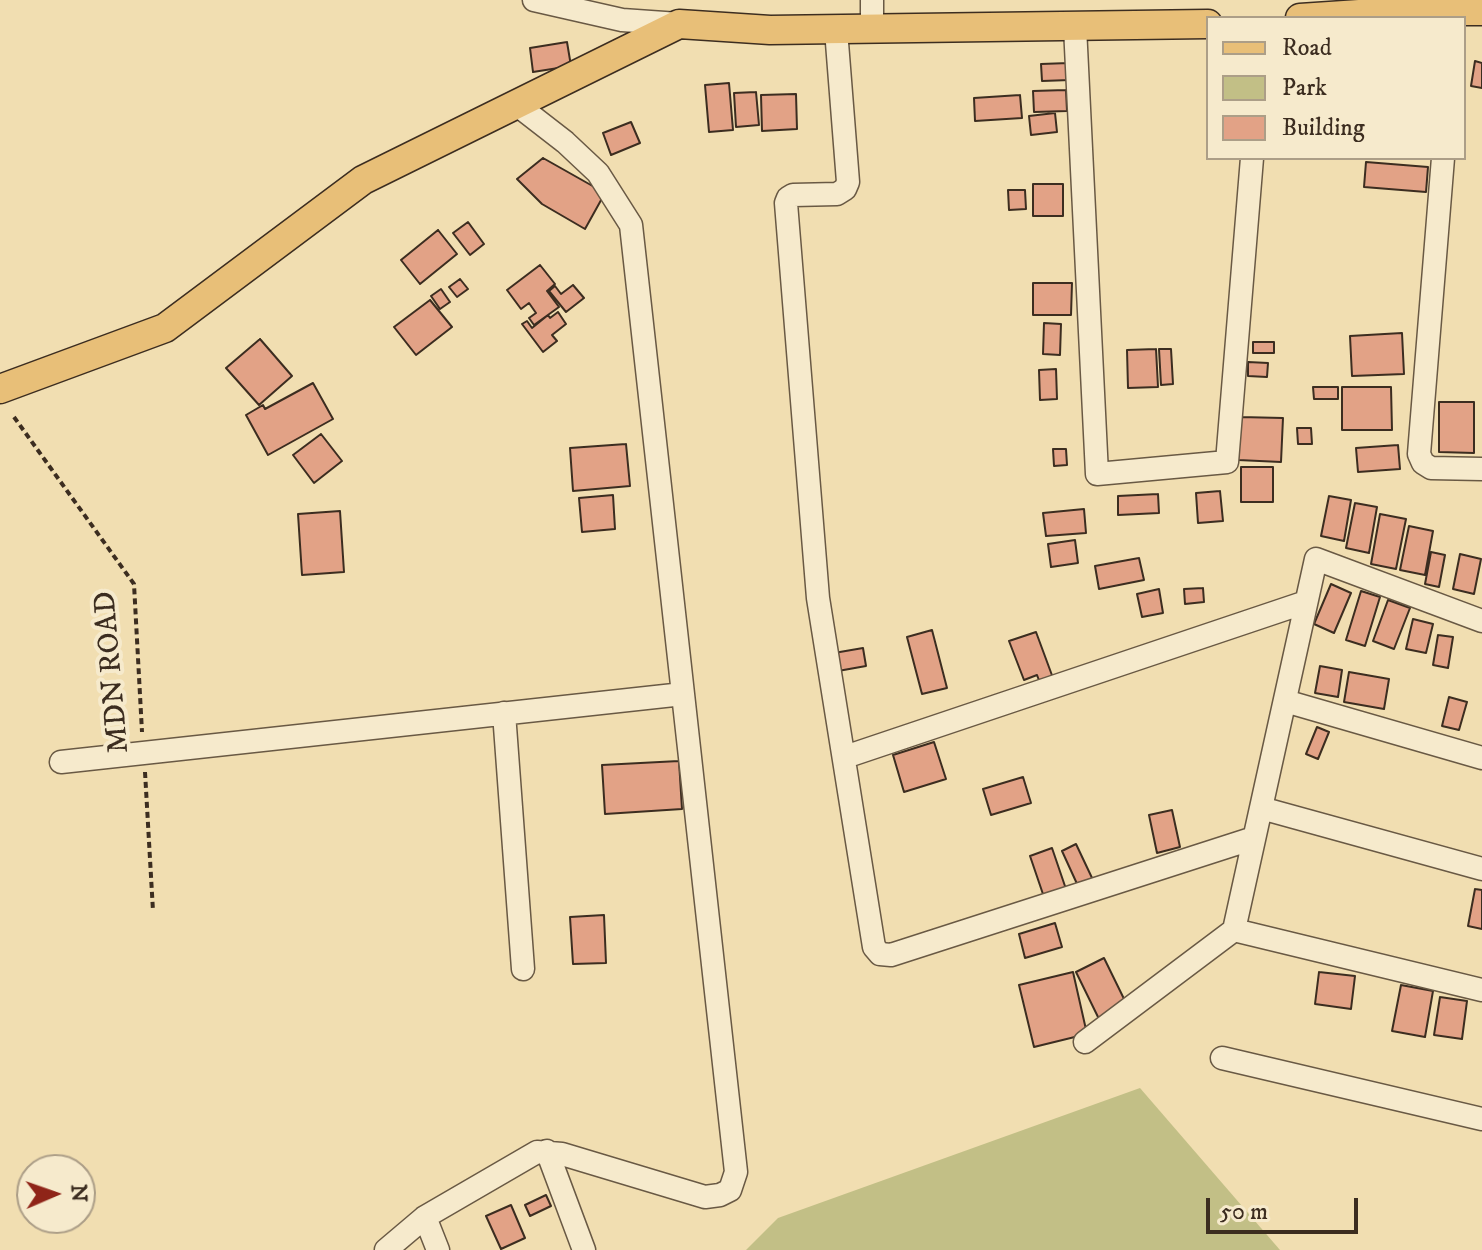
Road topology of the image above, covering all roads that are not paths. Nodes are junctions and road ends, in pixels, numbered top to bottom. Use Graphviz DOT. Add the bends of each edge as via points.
graph roads {
  1 [pos="534,0"];
  2 [pos="872,0"];
  3 [pos="1463,14"];
  4 [pos="1331,16"];
  5 [pos="679,24"];
  6 [pos="1206,24"];
  7 [pos="1075,27"];
  8 [pos="836,30"];
  9 [pos="872,30"];
  10 [pos="516,104"];
  11 [pos="1252,160"];
  12 [pos="1443,160"];
  13 [pos="0,389"];
  14 [pos="1482,469"];
  15 [pos="1306,602"];
  16 [pos="1482,621"];
  17 [pos="683,694"];
  18 [pos="1285,701"];
  19 [pos="504,713"];
  20 [pos="845,757"];
  21 [pos="1482,758"];
  22 [pos="61,762"];
  23 [pos="1261,808"];
  24 [pos="1254,838"];
  25 [pos="1482,869"];
  26 [pos="1234,930"];
  27 [pos="523,969"];
  28 [pos="1482,990"];
  29 [pos="1085,1042"];
  30 [pos="1222,1058"];
  31 [pos="1482,1119"];
  32 [pos="547,1151"];
  33 [pos="425,1217"];
  34 [pos="386,1250"];
  35 [pos="438,1250"];
  36 [pos="584,1250"];
  1 -- 5 [label="street" via="622,20"];
  2 -- 9 [label="street"];
  3 -- 4 [label="main road"];
  5 -- 8 [label="main road"];
  5 -- 10 [label="main road"];
  6 -- 7 [label="main road"];
  7 -- 9 [label="main road"];
  7 -- 11 [label="street" via="1097,474 1227,462"];
  8 -- 9 [label="main road"];
  8 -- 20 [label="street" via="848,182 837,194 793,195 786,203 818,598"];
  10 -- 13 [label="main road" via="363,180 165,328"];
  10 -- 17 [label="street" via="598,173 631,225"];
  12 -- 14 [label="street" via="1419,454 1431,468"];
  15 -- 16 [label="street" via="1316,559"];
  15 -- 18 [label="street"];
  15 -- 20 [label="street"];
  17 -- 19 [label="street"];
  17 -- 32 [label="street" via="735,1181 730,1190 705,1197"];
  18 -- 21 [label="street"];
  18 -- 23 [label="street"];
  19 -- 22 [label="street"];
  19 -- 27 [label="street"];
  20 -- 24 [label="street" via="874,947 880,954 891,955"];
  23 -- 24 [label="street"];
  23 -- 25 [label="street"];
  24 -- 26 [label="street"];
  26 -- 28 [label="street"];
  26 -- 29 [label="street"];
  30 -- 31 [label="street"];
  32 -- 33 [label="street" via="529,1155"];
  32 -- 36 [label="street"];
  33 -- 34 [label="street"];
  33 -- 35 [label="street"];
}
